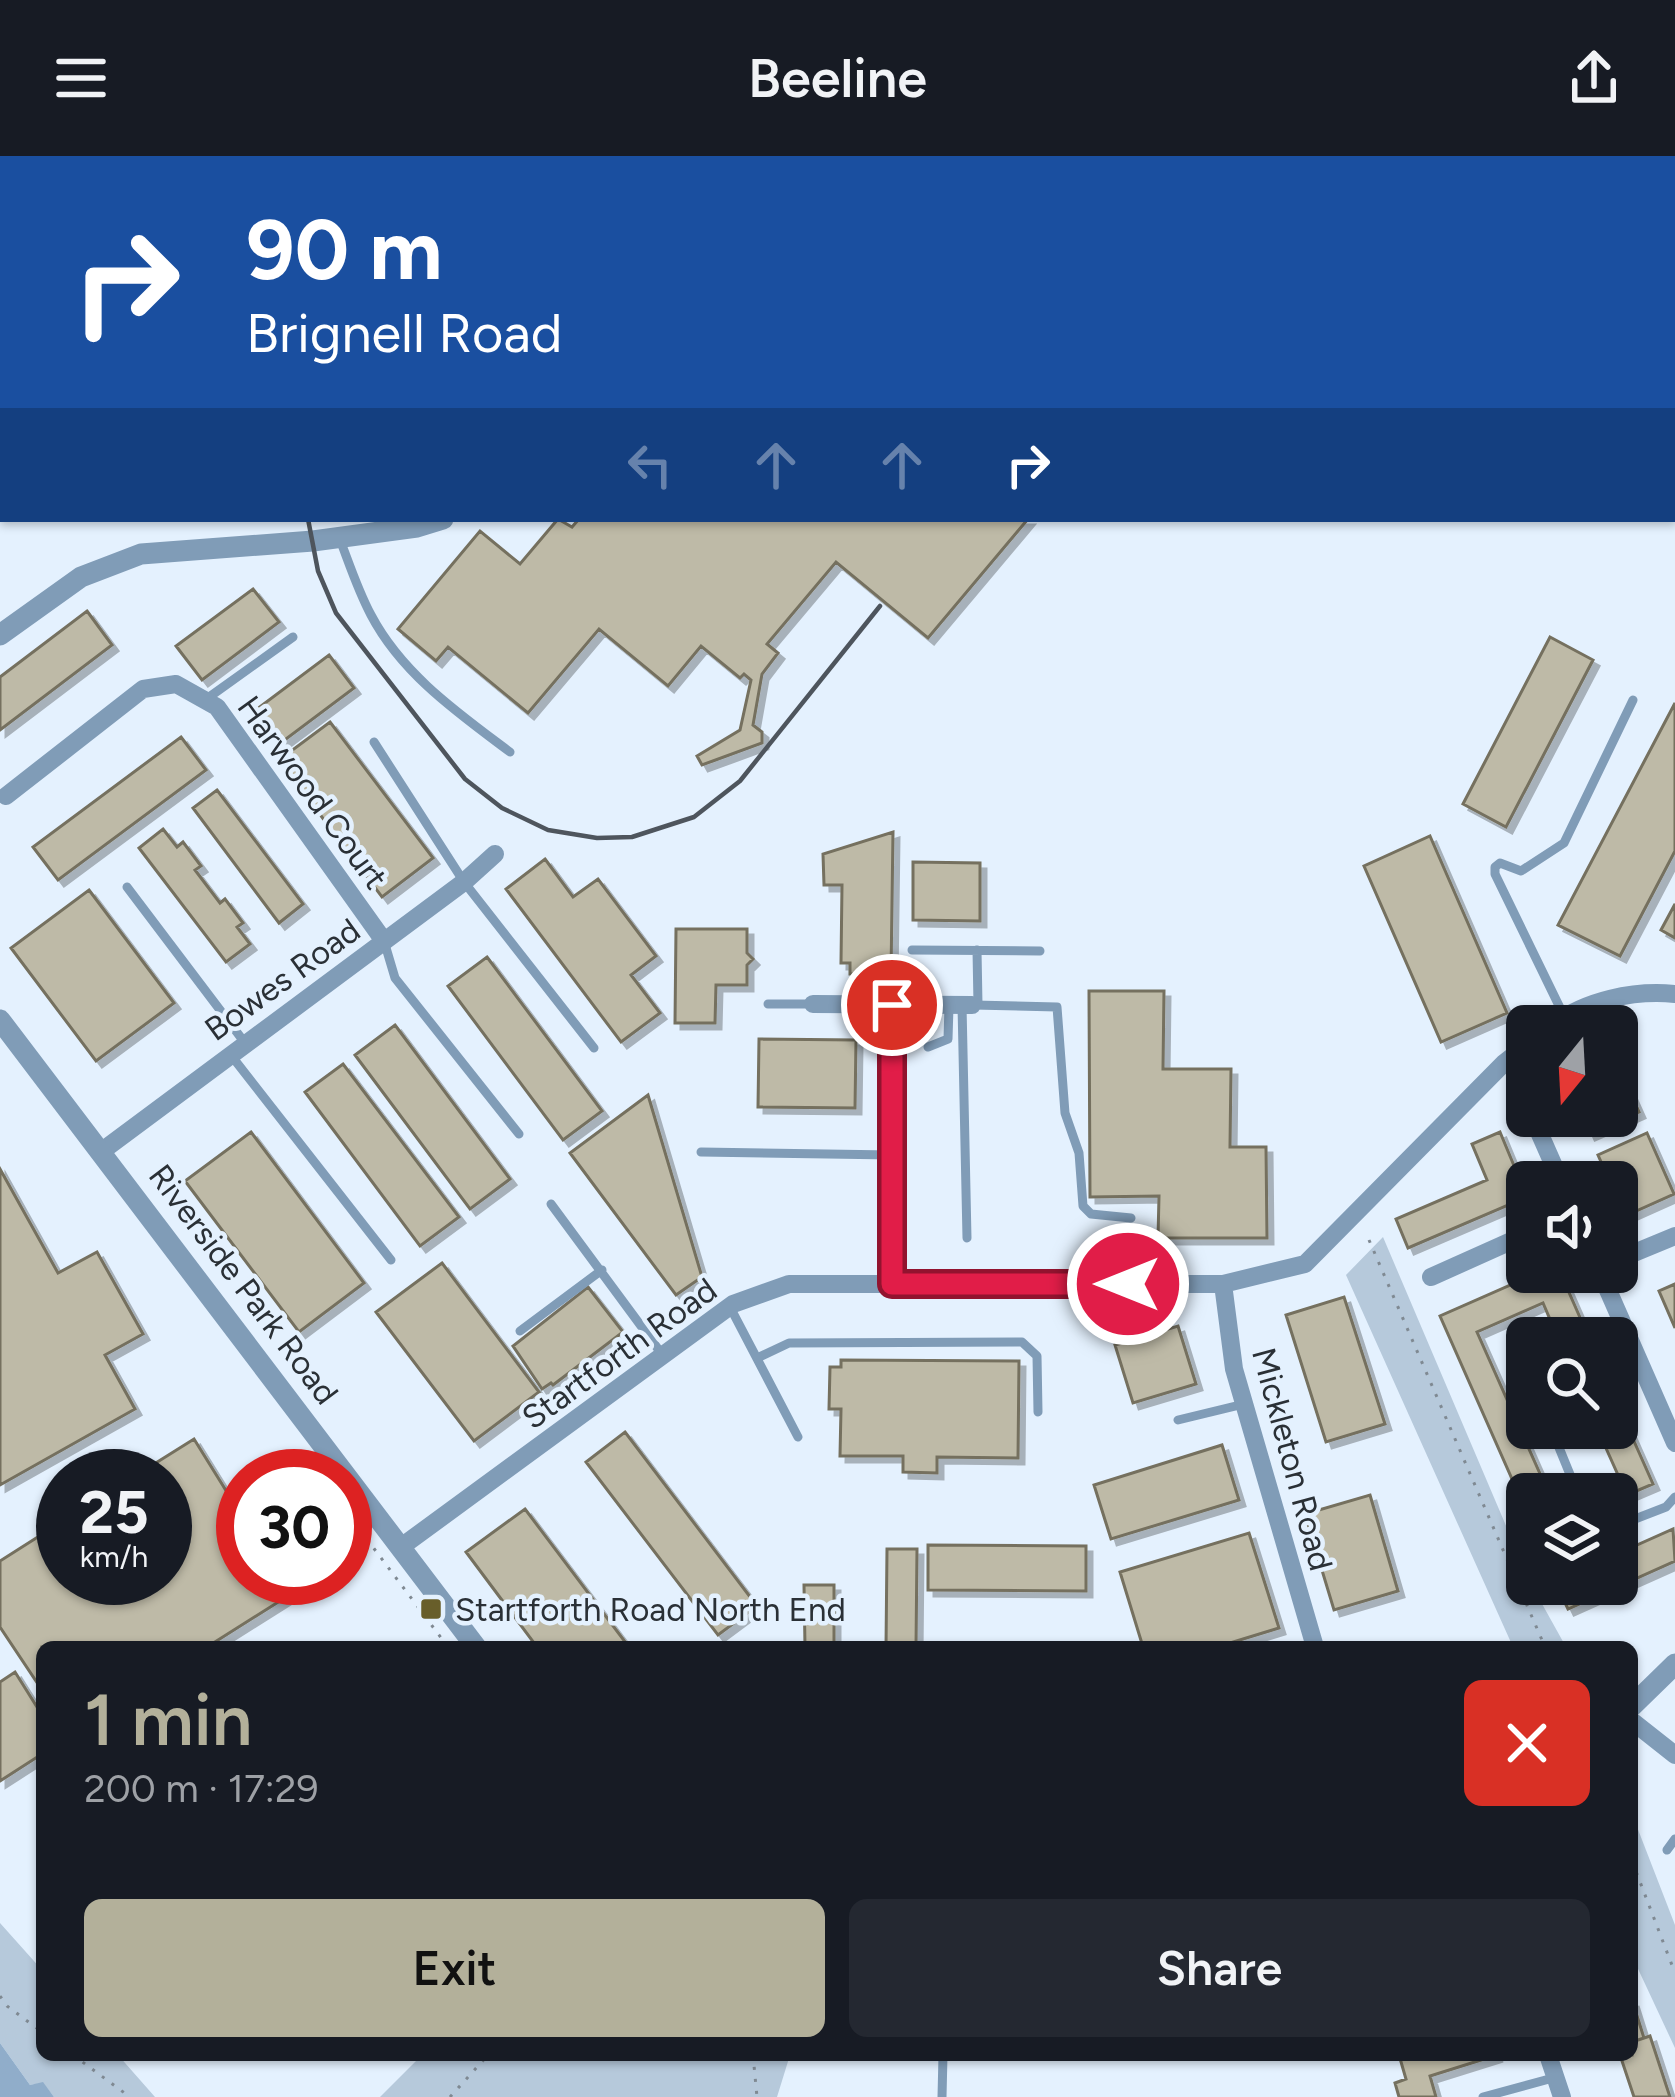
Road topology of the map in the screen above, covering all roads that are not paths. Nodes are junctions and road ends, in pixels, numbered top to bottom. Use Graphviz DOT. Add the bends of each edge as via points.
graph roads {
  1 [pos="433,522"];
  2 [pos="339,537"];
  3 [pos="0,635"];
  4 [pos="292,637"];
  5 [pos="205,700"];
  6 [pos="1633,700"];
  7 [pos="374,742"];
  8 [pos="510,752"];
  9 [pos="6,796"];
  10 [pos="495,854"];
  11 [pos="464,882"];
  12 [pos="127,887"];
  13 [pos="385,941"];
  14 [pos="912,950"];
  15 [pos="977,950"];
  16 [pos="1040,951"];
  17 [pos="1675,994"];
  18 [pos="768,1004"];
  19 [pos="813,1004"];
  20 [pos="892,1005"];
  21 [pos="965,1005"];
  22 [pos="1551,1005"];
  23 [pos="1603,1005"];
  24 [pos="4,1034"];
  25 [pos="928,1047"];
  26 [pos="237,1048"];
  27 [pos="594,1048"];
  28 [pos="1506,1062"];
  29 [pos="519,1134"];
  30 [pos="102,1151"];
  31 [pos="701,1152"];
  32 [pos="892,1155"];
  33 [pos="551,1204"];
  34 [pos="1131,1218"];
  35 [pos="1675,1236"];
  36 [pos="967,1238"];
  37 [pos="1506,1243"];
  38 [pos="1638,1251"];
  39 [pos="391,1260"];
  40 [pos="602,1270"];
  41 [pos="1431,1277"];
  42 [pos="892,1284"];
  43 [pos="1222,1284"];
  44 [pos="1609,1293"];
  45 [pos="730,1307"];
  46 [pos="520,1331"];
  47 [pos="664,1357"];
  48 [pos="757,1358"];
  49 [pos="1244,1404"];
  50 [pos="1038,1412"];
  51 [pos="1178,1420"];
  52 [pos="798,1437"];
  53 [pos="1675,1443"];
  54 [pos="1675,1497"];
  55 [pos="1638,1518"];
  56 [pos="401,1547"];
  57 [pos="472,1641"];
  58 [pos="1313,1641"];
  59 [pos="1675,1664"];
  60 [pos="1638,1700"];
  61 [pos="1638,1726"];
  62 [pos="1675,1755"];
  63 [pos="1675,1839"];
  64 [pos="1666,1850"];
  65 [pos="943,2061"];
  66 [pos="1550,2061"];
  67 [pos="1556,2077"];
  68 [pos="942,2097"];
  69 [pos="1483,2097"];
  70 [pos="1562,2097"];
  1 -- 2 [label="street"];
  2 -- 3 [label="street" via="141,554 81,577"];
  2 -- 8 [label="lane" via="385,638 434,694"];
  4 -- 5 [label="lane"];
  5 -- 9 [label="street, Harwood Court" via="176,684 143,689"];
  5 -- 13 [label="street, Harwood Court"];
  6 -- 22 [label="lane" via="1564,843 1521,871 1495,867"];
  7 -- 11 [label="lane"];
  10 -- 11 [label="street, Bowes Road"];
  11 -- 13 [label="street, Bowes Road"];
  11 -- 27 [label="lane"];
  12 -- 26 [label="lane"];
  13 -- 26 [label="street, Bowes Road"];
  13 -- 29 [label="lane" via="395,978"];
  14 -- 15 [label="lane"];
  15 -- 16 [label="lane"];
  15 -- 21 [label="lane"];
  17 -- 23 [label="street" via="1642,991"];
  18 -- 19 [label="lane"];
  19 -- 20 [label="street"];
  20 -- 21 [label="street"];
  20 -- 32 [label="street"];
  21 -- 25 [label="lane" via="948,1039"];
  21 -- 34 [label="lane" via="1057,1006 1065,1113 1084,1206 1090,1214"];
  21 -- 36 [label="lane"];
  24 -- 30 [label="street, Riverside Park Road"];
  26 -- 30 [label="street, Bowes Road"];
  26 -- 39 [label="lane"];
  28 -- 43 [label="street, Startforth Road" via="1305,1264"];
  30 -- 56 [label="street, Riverside Park Road"];
  31 -- 32 [label="lane"];
  32 -- 42 [label="street"];
  33 -- 40 [label="lane"];
  35 -- 38 [label="street"];
  37 -- 41 [label="street"];
  40 -- 46 [label="lane"];
  40 -- 47 [label="lane"];
  42 -- 43 [label="street, Startforth Road"];
  42 -- 45 [label="street, Startforth Road" via="789,1284"];
  43 -- 49 [label="street, Mickleton Road"];
  44 -- 53 [label="street"];
  45 -- 47 [label="street, Startforth Road"];
  45 -- 48 [label="lane"];
  47 -- 56 [label="street, Startforth Road"];
  48 -- 50 [label="lane" via="789,1343 1022,1342 1036,1356"];
  48 -- 52 [label="lane"];
  49 -- 51 [label="lane"];
  49 -- 58 [label="street, Mickleton Road"];
  54 -- 55 [label="lane"];
  56 -- 57 [label="street, Riverside Park Road"];
  59 -- 60 [label="street"];
  61 -- 62 [label="street"];
  63 -- 64 [label="lane"];
  65 -- 68 [label="lane"];
  66 -- 67 [label="street"];
  67 -- 69 [label="lane"];
  67 -- 70 [label="street"];
}
